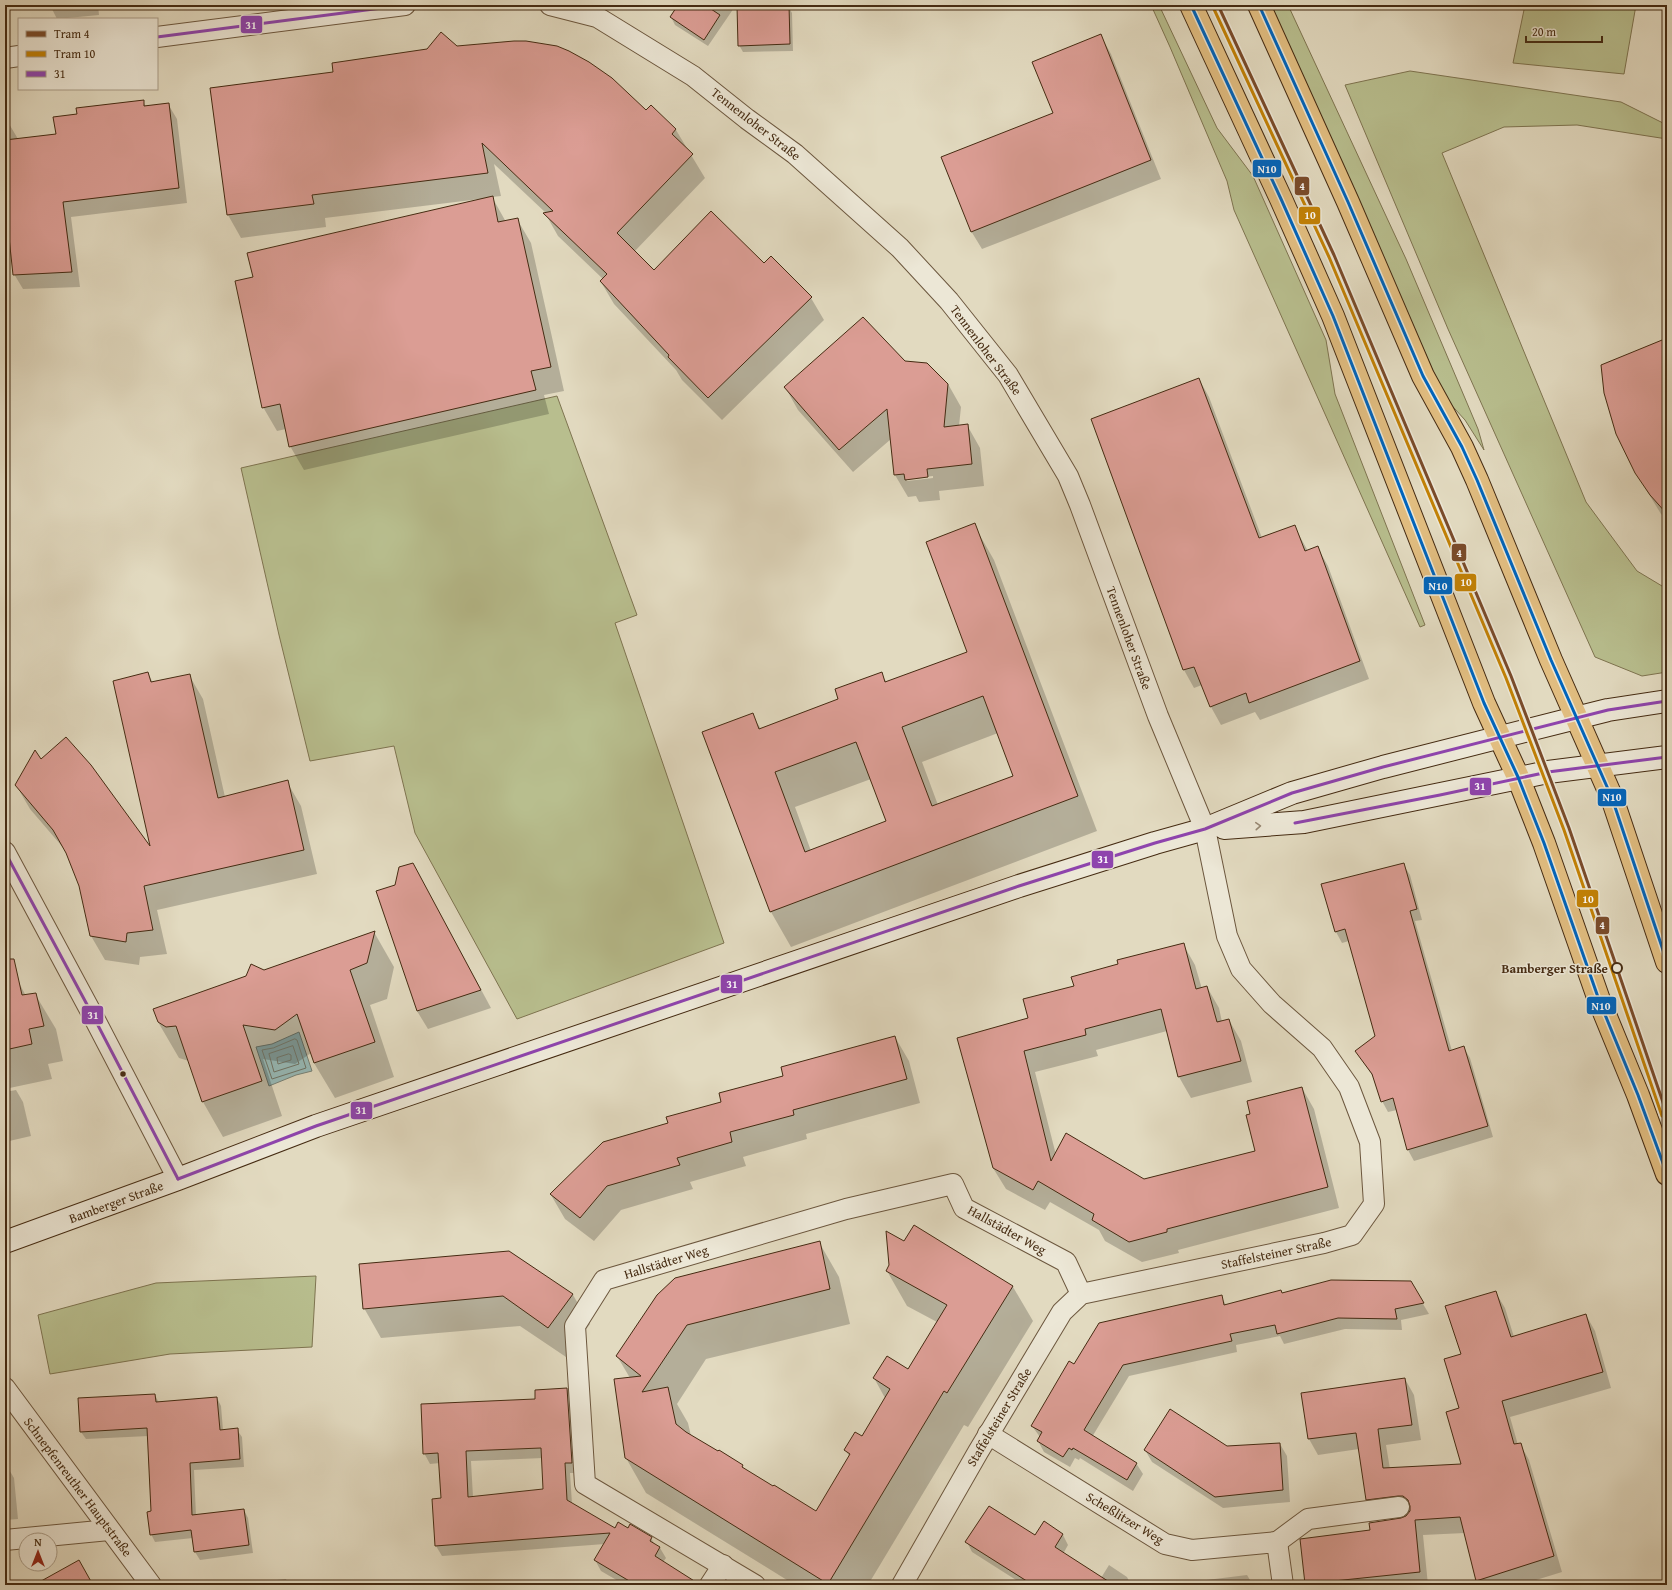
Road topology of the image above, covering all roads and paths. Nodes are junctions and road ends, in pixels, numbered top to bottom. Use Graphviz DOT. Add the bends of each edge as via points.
graph roads {
  1 [pos="404,5"];
  2 [pos="550,5"];
  3 [pos="1191,5"];
  4 [pos="1259,5"];
  5 [pos="158,37"];
  6 [pos="18,56"];
  7 [pos="5,58"];
  8 [pos="1667,701"];
  9 [pos="1576,718"];
  10 [pos="1499,739"];
  11 [pos="1667,757"];
  12 [pos="1598,766"];
  13 [pos="1518,777"];
  14 [pos="1205,829"];
  15 [pos="5,852"];
  16 [pos="1667,962"];
  17 [pos="1667,1174"];
  18 [pos="178,1179"];
  19 [pos="5,1242"];
  20 [pos="1081,1294"];
  21 [pos="5,1388"];
  22 [pos="988,1434"];
  23 [pos="1399,1507"];
  24 [pos="109,1530"];
  25 [pos="5,1540"];
  26 [pos="1277,1542"];
  27 [pos="723,1565"];
  28 [pos="151,1585"];
  29 [pos="710,1585"];
  30 [pos="755,1585"];
  31 [pos="902,1585"];
  32 [pos="1283,1585"];
  1 -- 5 [label="street"];
  2 -- 14 [label="street, Tennenloher Straße" via="597,17 693,76 795,154 900,248 949,301 1008,375 1068,476 1158,716"];
  3 -- 10 [label="main road" via="1333,316"];
  4 -- 9 [label="main road" via="1420,370 1477,480"];
  6 -- 7 [label="street"];
  8 -- 9 [label="street, Bamberger Straße"];
  9 -- 10 [label="street, Bamberger Straße"];
  9 -- 12 [label="main road"];
  10 -- 13 [label="main road"];
  10 -- 14 [label="street, Bamberger Straße" via="1383,767 1292,793"];
  11 -- 12 [label="street, Bamberger Straße"];
  12 -- 13 [label="street, Bamberger Straße"];
  12 -- 16 [label="main road" via="1626,837"];
  14 -- 13 [label="street, Bamberger Straße, one-way" via="1304,822"];
  13 -- 17 [label="main road" via="1554,869 1599,1000"];
  14 -- 18 [label="street, Bamberger Straße" via="1019,886 316,1126"];
  14 -- 20 [label="street, Staffelsteiner Straße" via="1227,936 1241,968 1272,1004 1322,1048 1349,1087 1370,1142 1374,1204 1352,1235"];
  15 -- 18 [label="street"];
  18 -- 19 [label="street, Bamberger Straße"];
  20 -- 22 [label="street, Staffelsteiner Straße" via="1062,1312"];
  20 -- 27 [label="street, Hallstädter Weg" via="1066,1262 964,1208 953,1184 846,1209 604,1280 575,1326 586,1484"];
  21 -- 24 [label="street, Schnepfenreuther Hauptstraße"];
  22 -- 26 [label="street, Scheßlitzer Weg" via="1165,1544 1192,1550"];
  22 -- 31 [label="street, Staffelsteiner Straße"];
  23 -- 26 [label="street" via="1308,1519"];
  24 -- 25 [label="street"];
  24 -- 28 [label="street, Schnepfenreuther Hauptstraße"];
  26 -- 32 [label="street"];
  27 -- 29 [label="street"];
  27 -- 30 [label="street, Hallstädter Weg"];
}
